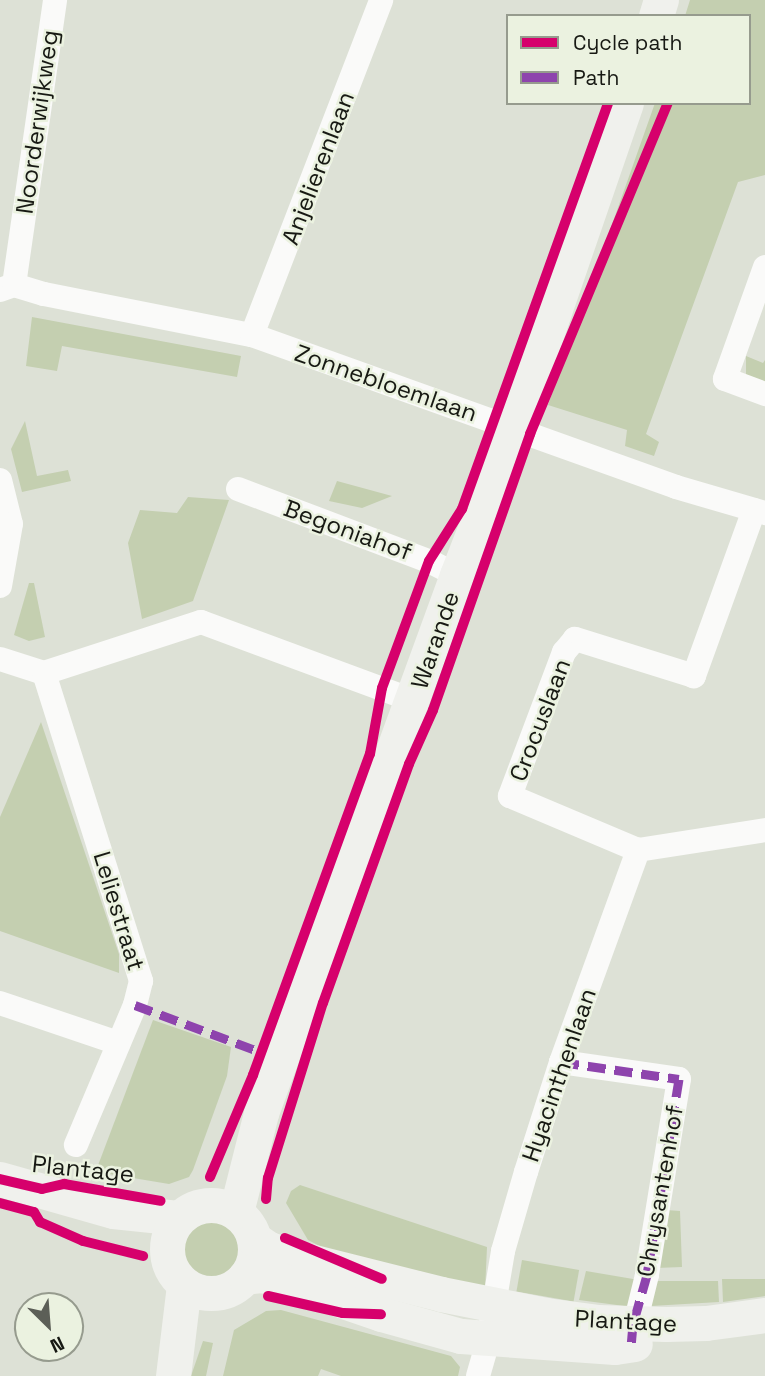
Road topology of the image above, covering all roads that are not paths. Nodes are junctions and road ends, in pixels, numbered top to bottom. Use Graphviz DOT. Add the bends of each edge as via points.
graph roads {
  1 [pos="55,0"];
  2 [pos="381,0"];
  3 [pos="624,105"];
  4 [pos="765,267"];
  5 [pos="7,287"];
  6 [pos="252,335"];
  7 [pos="765,394"];
  8 [pos="514,428"];
  9 [pos="0,480"];
  10 [pos="238,489"];
  11 [pos="760,511"];
  12 [pos="2,570"];
  13 [pos="457,575"];
  14 [pos="0,659"];
  15 [pos="44,673"];
  16 [pos="412,700"];
  17 [pos="765,830"];
  18 [pos="638,850"];
  19 [pos="0,1003"];
  20 [pos="118,1043"];
  21 [pos="561,1062"];
  22 [pos="76,1145"];
  23 [pos="0,1180"];
  24 [pos="0,1203"];
  25 [pos="235,1219"];
  26 [pos="172,1233"];
  27 [pos="245,1277"];
  28 [pos="198,1289"];
  29 [pos="493,1304"];
  30 [pos="765,1315"];
  31 [pos="632,1334"];
  32 [pos="488,1340"];
  33 [pos="173,1376"];
  34 [pos="181,1376"];
  35 [pos="478,1376"];
  1 -- 5 [label="street, Noorderwijkweg"];
  2 -- 6 [label="street, Anjelierenlaan"];
  3 -- 8 [label="main road, Warande"];
  4 -- 7 [label="street" via="725,380"];
  5 -- 6 [label="street, Zonnebloemlaan"];
  6 -- 8 [label="street, Zonnebloemlaan"];
  8 -- 11 [label="street, Zonnebloemlaan" via="676,487"];
  8 -- 13 [label="main road, Warande"];
  9 -- 12 [label="street" via="11,524"];
  10 -- 13 [label="street, Begoniahof"];
  11 -- 18 [label="street, Crocuslaan" via="694,676 575,639 564,652 510,796"];
  13 -- 16 [label="main road, Warande"];
  14 -- 15 [label="street"];
  15 -- 16 [label="street" via="201,622"];
  15 -- 20 [label="street, Leliestraat" via="141,981"];
  16 -- 25 [label="main road, Warande" via="261,1113"];
  17 -- 18 [label="street"];
  18 -- 21 [label="street, Hyacinthenlaan"];
  19 -- 20 [label="street"];
  20 -- 22 [label="street, Leliestraat"];
  21 -- 29 [label="street, Hyacinthenlaan" via="503,1251"];
  21 -- 31 [label="street, Chrysantenhof" via="679,1079 647,1275"];
  23 -- 26 [label="main road, Plantage" via="113,1211"];
  24 -- 26 [label="main road, Plantage" via="144,1239"];
  25 -- 26 [label="main road" via="194,1207"];
  25 -- 27 [label="main road" via="252,1266"];
  25 -- 29 [label="main road, Plantage" via="269,1249"];
  26 -- 28 [label="main road" via="174,1275"];
  27 -- 28 [label="main road" via="234,1286"];
  27 -- 32 [label="main road, Plantage" via="279,1279 433,1330"];
  28 -- 33 [label="main road"];
  28 -- 34 [label="main road"];
  29 -- 31 [label="main road, Plantage"];
  29 -- 32 [label="street, Hyacinthenlaan"];
  30 -- 31 [label="main road, Plantage"];
  31 -- 32 [label="main road, Plantage" via="615,1347"];
  32 -- 35 [label="street, Hyacinthenlaan"];
}
